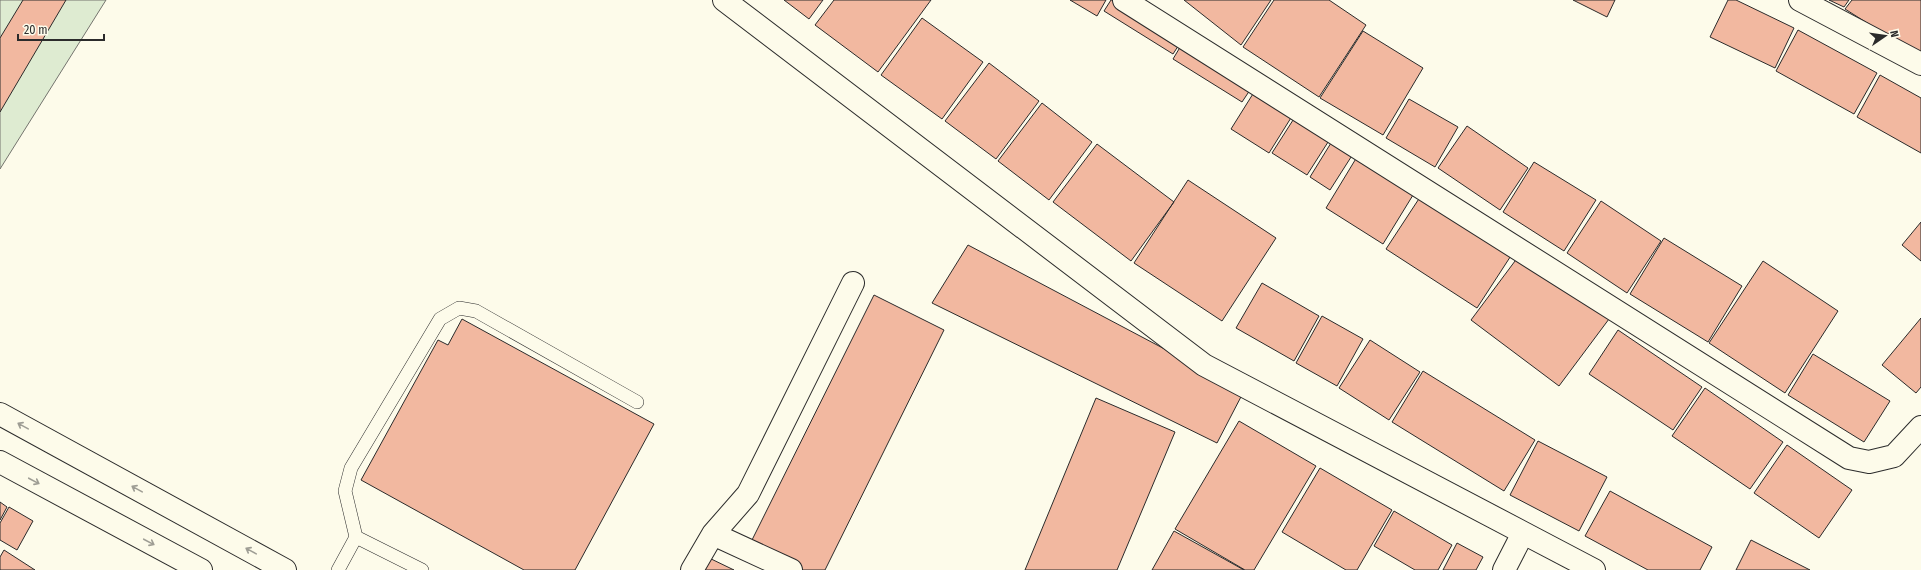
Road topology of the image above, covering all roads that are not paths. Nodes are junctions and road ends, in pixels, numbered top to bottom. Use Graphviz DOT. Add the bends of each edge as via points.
graph roads {
  1 [pos="724,0"];
  2 [pos="1124,0"];
  3 [pos="1800,0"];
  4 [pos="1921,64"];
  5 [pos="853,283"];
  6 [pos="637,402"];
  7 [pos="0,414"];
  8 [pos="1921,427"];
  9 [pos="0,462"];
  10 [pos="1524,533"];
  11 [pos="713,534"];
  12 [pos="356,537"];
  13 [pos="201,570"];
  14 [pos="285,570"];
  15 [pos="338,570"];
  16 [pos="422,570"];
  17 [pos="692,570"];
  18 [pos="791,570"];
  19 [pos="1504,570"];
  20 [pos="1594,570"];
  1 -- 10 [label="street" via="1204,365"];
  2 -- 8 [label="street" via="1849,458 1869,462 1894,456"];
  3 -- 4 [label="street"];
  5 -- 11 [label="street" via="748,494"];
  6 -- 12 [label="lane" via="476,311 459,308 440,319 352,468 345,492"];
  14 -- 7 [label="street, one-way"];
  9 -- 13 [label="street, one-way"];
  10 -- 19 [label="street"];
  10 -- 20 [label="street"];
  11 -- 17 [label="street"];
  11 -- 18 [label="street"];
  12 -- 15 [label="lane"];
  12 -- 16 [label="lane"];
}
